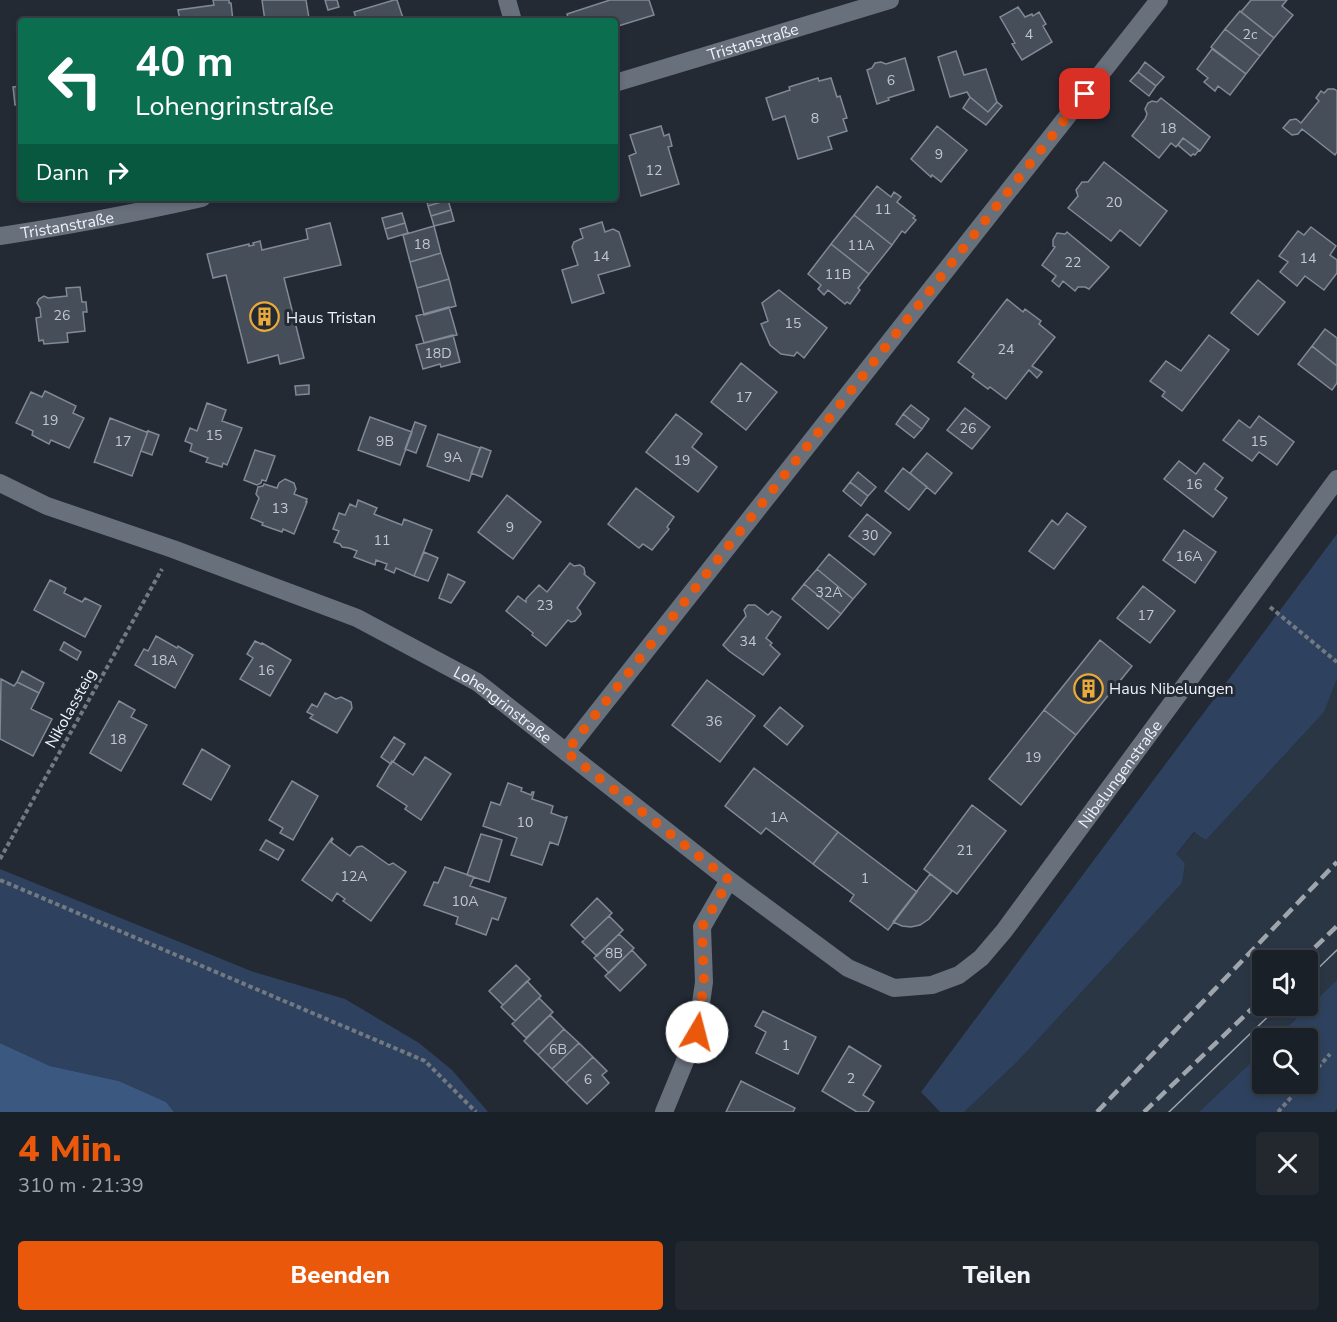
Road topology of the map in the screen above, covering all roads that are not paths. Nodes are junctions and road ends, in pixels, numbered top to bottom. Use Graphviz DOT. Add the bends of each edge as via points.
graph roads {
  1 [pos="507,0"];
  2 [pos="890,0"];
  3 [pos="1159,0"];
  4 [pos="512,18"];
  5 [pos="618,82"];
  6 [pos="188,201"];
  7 [pos="0,236"];
  8 [pos="1337,479"];
  9 [pos="0,483"];
  10 [pos="566,752"];
  11 [pos="729,880"];
  12 [pos="958,975"];
  13 [pos="664,1112"];
  1 -- 4 [label="street"];
  2 -- 5 [label="street, Tristanstraße"];
  3 -- 10 [label="street"];
  6 -- 7 [label="street, Tristanstraße"];
  8 -- 12 [label="street, Nibelungenstraße" via="1004,932 981,958"];
  9 -- 10 [label="street, Lohengrinstraße" via="47,506 357,618 477,682"];
  10 -- 11 [label="street, Lohengrinstraße"];
  11 -- 12 [label="street, Lohengrinstraße" via="848,968 894,988 932,985"];
  11 -- 13 [label="street" via="702,927 704,982 697,1032"];
}
